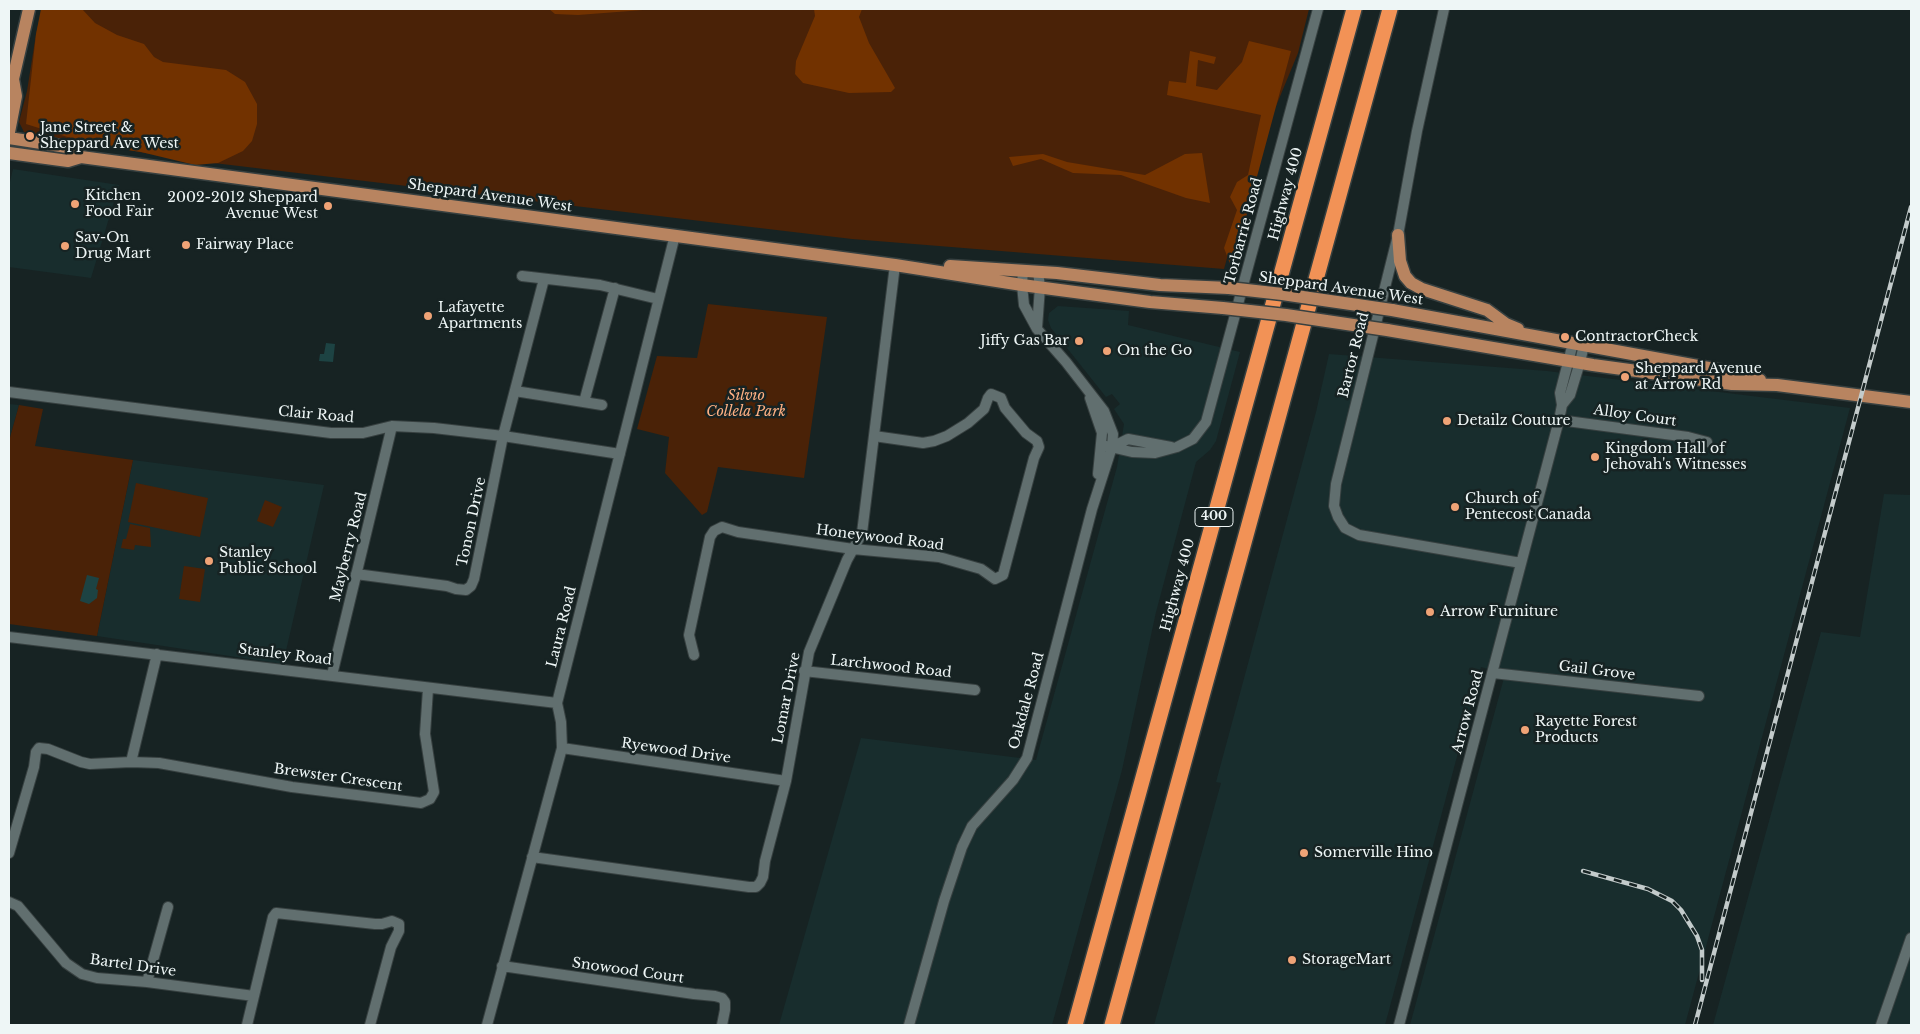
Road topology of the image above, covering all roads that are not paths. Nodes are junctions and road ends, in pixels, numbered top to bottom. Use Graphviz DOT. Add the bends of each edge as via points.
graph roads {
  1 [pos="29,9"];
  2 [pos="1318,9"];
  3 [pos="1354,9"];
  4 [pos="1390,9"];
  5 [pos="1444,9"];
  6 [pos="11,81"];
  7 [pos="9,132"];
  8 [pos="9,138"];
  9 [pos="9,153"];
  10 [pos="80,157"];
  11 [pos="674,235"];
  12 [pos="1398,235"];
  13 [pos="895,265"];
  14 [pos="1023,271"];
  15 [pos="1038,272"];
  16 [pos="522,276"];
  17 [pos="544,279"];
  18 [pos="1022,285"];
  19 [pos="1040,287"];
  20 [pos="615,288"];
  21 [pos="658,299"];
  22 [pos="1037,329"];
  23 [pos="1526,334"];
  24 [pos="1578,344"];
  25 [pos="1574,361"];
  26 [pos="1777,385"];
  27 [pos="515,391"];
  28 [pos="9,392"];
  29 [pos="584,402"];
  30 [pos="1911,402"];
  31 [pos="602,405"];
  32 [pos="1559,420"];
  33 [pos="392,426"];
  34 [pos="504,436"];
  35 [pos="874,436"];
  36 [pos="1707,442"];
  37 [pos="1107,446"];
  38 [pos="620,454"];
  39 [pos="853,549"];
  40 [pos="1521,563"];
  41 [pos="356,574"];
  42 [pos="9,636"];
  43 [pos="157,654"];
  44 [pos="694,656"];
  45 [pos="804,671"];
  46 [pos="1493,672"];
  47 [pos="332,675"];
  48 [pos="428,689"];
  49 [pos="975,690"];
  50 [pos="1699,696"];
  51 [pos="557,704"];
  52 [pos="562,748"];
  53 [pos="131,762"];
  54 [pos="786,781"];
  55 [pos="9,853"];
  56 [pos="532,857"];
  57 [pos="9,902"];
  58 [pos="168,907"];
  59 [pos="1911,938"];
  60 [pos="502,966"];
  61 [pos="147,982"];
  62 [pos="254,996"];
  63 [pos="247,1025"];
  64 [pos="370,1025"];
  65 [pos="487,1025"];
  66 [pos="722,1025"];
  67 [pos="909,1025"];
  68 [pos="1075,1025"];
  69 [pos="1112,1025"];
  70 [pos="1399,1025"];
  71 [pos="1881,1025"];
  1 -- 6 [label="main road"];
  2 -- 37 [label="street, Torbarrie Road" via="1206,422 1193,439 1177,448 1155,453"];
  3 -- 68 [label="highway, Highway 400 / 400"];
  4 -- 69 [label="highway, 400"];
  5 -- 12 [label="street, Bartor Road"];
  6 -- 7 [label="main road" via="16,96"];
  8 -- 10 [label="main road, Sheppard Avenue West" via="68,147"];
  9 -- 10 [label="main road, Sheppard Avenue West" via="68,161"];
  10 -- 11 [label="main road, Sheppard Avenue West"];
  11 -- 13 [label="main road, Sheppard Avenue West"];
  11 -- 21 [label="street, Laura Road"];
  12 -- 23 [label="main road" via="1400,261 1410,283 1487,310"];
  12 -- 40 [label="street, Bartor Road" via="1336,484 1334,506 1338,517 1345,528 1370,538"];
  13 -- 14 [label="main road, Sheppard Avenue West"];
  13 -- 18 [label="main road, Sheppard Avenue West"];
  13 -- 35 [label="street, Lomar Drive"];
  14 -- 15 [label="main road, Sheppard Avenue West"];
  14 -- 18 [label="street, Oakdale Road"];
  15 -- 19 [label="street"];
  15 -- 23 [label="main road, Sheppard Avenue West, bridge" via="1282,294"];
  16 -- 17 [label="street"];
  17 -- 20 [label="street"];
  17 -- 27 [label="street"];
  18 -- 19 [label="main road, Sheppard Avenue West"];
  18 -- 22 [label="street, Oakdale Road" via="1024,305"];
  19 -- 22 [label="street"];
  19 -- 25 [label="main road, Sheppard Avenue West, bridge" via="1295,316"];
  20 -- 21 [label="street"];
  20 -- 29 [label="street"];
  21 -- 38 [label="street, Laura Road"];
  22 -- 37 [label="street, Oakdale Road" via="1088,390"];
  23 -- 24 [label="main road, Sheppard Avenue West"];
  24 -- 25 [label="street, Arrow Road"];
  24 -- 26 [label="main road, Sheppard Avenue West" via="1736,373"];
  25 -- 26 [label="main road, Sheppard Avenue West" via="1732,384"];
  25 -- 32 [label="street, Arrow Road" via="1570,395 1562,405"];
  26 -- 30 [label="main road, Sheppard Avenue West"];
  27 -- 29 [label="street"];
  27 -- 34 [label="street"];
  28 -- 33 [label="street, Clair Road" via="335,433 363,433"];
  29 -- 31 [label="street"];
  32 -- 36 [label="street, Alloy Court"];
  32 -- 40 [label="street, Arrow Road"];
  33 -- 34 [label="street, Clair Road"];
  33 -- 41 [label="street, Mayberry Road"];
  34 -- 38 [label="street, Clair Road"];
  34 -- 41 [label="street, Tonon Drive" via="471,586 461,590"];
  35 -- 39 [label="street, Lomar Drive" via="862,533"];
  35 -- 39 [label="street, Honeywood Road" via="923,443 934,441 968,423 995,394 1039,446 1004,576 995,579 981,570 939,557"];
  37 -- 67 [label="street, Oakdale Road" via="1027,758 1013,780 972,826 962,847"];
  38 -- 51 [label="street, Laura Road"];
  39 -- 44 [label="street, Honeywood Road" via="722,527 714,531 689,635"];
  39 -- 45 [label="street, Lomar Drive"];
  40 -- 46 [label="street, Arrow Road"];
  41 -- 47 [label="street, Mayberry Road"];
  42 -- 43 [label="street, Stanley Road"];
  43 -- 47 [label="street, Stanley Road"];
  43 -- 53 [label="street"];
  45 -- 49 [label="street, Larchwood Road"];
  45 -- 54 [label="street, Lomar Drive"];
  46 -- 50 [label="street, Gail Grove"];
  46 -- 70 [label="street, Arrow Road"];
  47 -- 48 [label="street, Stanley Road"];
  48 -- 51 [label="street, Stanley Road"];
  48 -- 53 [label="street, Brewster Crescent" via="425,734 434,792 430,799 420,803 300,788 159,763"];
  51 -- 52 [label="street, Laura Road"];
  52 -- 54 [label="street, Ryewood Drive"];
  52 -- 56 [label="street, Laura Road"];
  53 -- 55 [label="street" via="90,764 48,748 39,748"];
  54 -- 56 [label="street, Lomar Drive" via="763,877 756,887"];
  56 -- 60 [label="street, Laura Road"];
  57 -- 61 [label="street, Bartel Drive" via="18,906 74,970 97,978"];
  58 -- 61 [label="street"];
  59 -- 71 [label="street"];
  60 -- 65 [label="street, Laura Road"];
  60 -- 66 [label="street, Snowood Court" via="715,996 725,1002"];
  61 -- 62 [label="street, Bartel Drive"];
  62 -- 63 [label="street"];
  62 -- 64 [label="street" via="272,917 276,913 375,924 395,922 399,924 400,931 391,947"];
}
